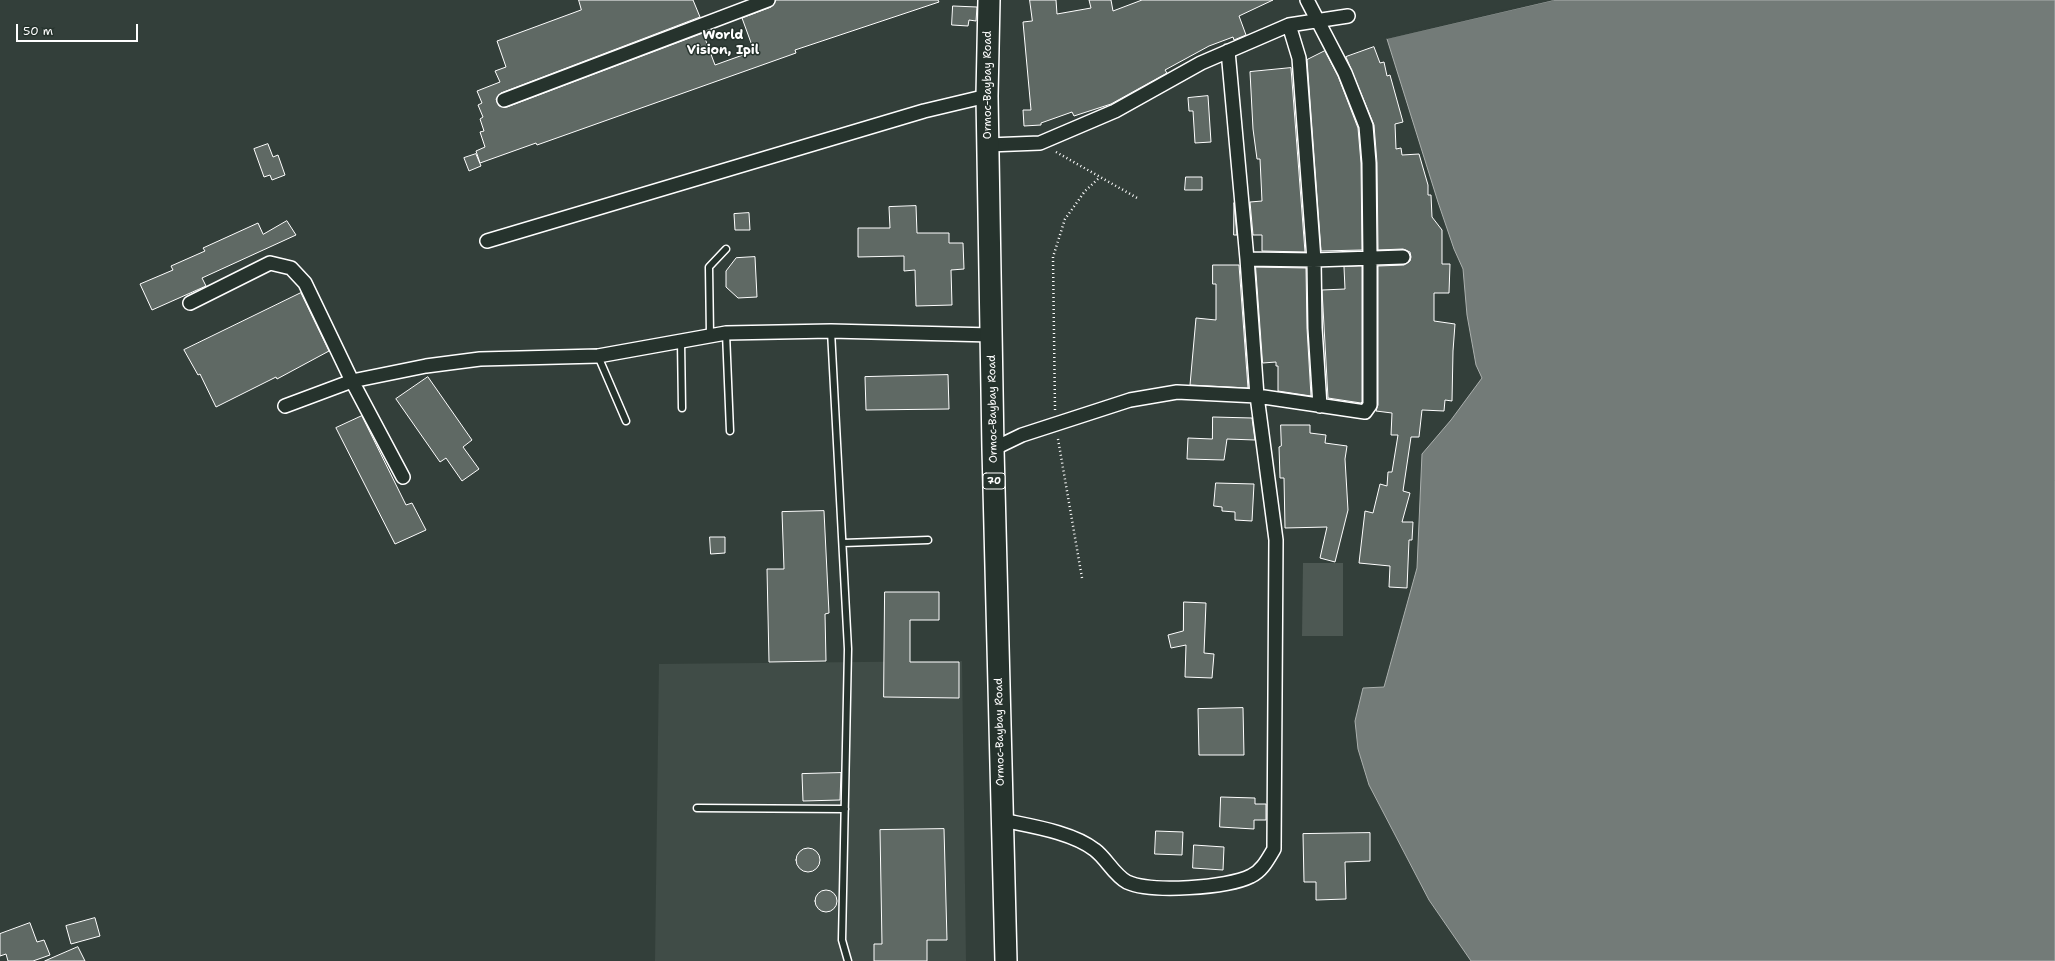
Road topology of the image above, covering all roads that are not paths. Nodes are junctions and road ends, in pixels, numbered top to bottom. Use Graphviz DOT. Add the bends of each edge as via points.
graph roads {
  1 [pos="768,0"];
  2 [pos="989,0"];
  3 [pos="1307,0"];
  4 [pos="1348,16"];
  5 [pos="1316,20"];
  6 [pos="1289,25"];
  7 [pos="1228,51"];
  8 [pos="987,96"];
  9 [pos="504,100"];
  10 [pos="988,145"];
  11 [pos="487,241"];
  12 [pos="726,248"];
  13 [pos="1370,257"];
  14 [pos="1403,257"];
  15 [pos="1247,259"];
  16 [pos="1314,260"];
  17 [pos="190,303"];
  18 [pos="832,331"];
  19 [pos="726,333"];
  20 [pos="710,335"];
  21 [pos="992,335"];
  22 [pos="681,342"];
  23 [pos="598,356"];
  24 [pos="352,381"];
  25 [pos="1258,396"];
  26 [pos="285,406"];
  27 [pos="1320,406"];
  28 [pos="682,408"];
  29 [pos="626,422"];
  30 [pos="730,431"];
  31 [pos="994,449"];
  32 [pos="403,477"];
  33 [pos="928,540"];
  34 [pos="843,543"];
  35 [pos="697,808"];
  36 [pos="845,809"];
  37 [pos="1002,820"];
  38 [pos="848,961"];
  39 [pos="1006,961"];
  1 -- 9 [label="street"];
  2 -- 8 [label="highway, Ormoc-Baybay Road / 70"];
  3 -- 5 [label="street"];
  4 -- 5 [label="street"];
  5 -- 6 [label="street"];
  5 -- 13 [label="street" via="1345,73 1366,126"];
  6 -- 7 [label="street"];
  6 -- 16 [label="street" via="1299,58"];
  7 -- 10 [label="street" via="1201,62 1116,111 1040,143"];
  7 -- 15 [label="street"];
  8 -- 10 [label="highway, Ormoc-Baybay Road / 70"];
  8 -- 11 [label="street" via="917,114"];
  10 -- 21 [label="highway, Ormoc-Baybay Road / 70"];
  12 -- 20 [label="lane" via="709,267"];
  13 -- 14 [label="street"];
  13 -- 16 [label="street"];
  13 -- 27 [label="street" via="1370,405 1365,412"];
  15 -- 16 [label="street"];
  15 -- 25 [label="street"];
  16 -- 27 [label="street"];
  17 -- 24 [label="street" via="270,262 291,268 305,283"];
  18 -- 19 [label="street"];
  18 -- 21 [label="street"];
  18 -- 34 [label="lane"];
  19 -- 20 [label="street"];
  19 -- 30 [label="lane"];
  20 -- 22 [label="street"];
  21 -- 31 [label="highway, Ormoc-Baybay Road / 70"];
  22 -- 23 [label="street"];
  22 -- 28 [label="lane"];
  23 -- 24 [label="street" via="472,360 426,366"];
  23 -- 29 [label="lane"];
  24 -- 26 [label="street"];
  24 -- 32 [label="street"];
  25 -- 27 [label="street"];
  25 -- 31 [label="street" via="1177,392 1130,400 1022,435"];
  25 -- 37 [label="street" via="1276,540 1274,849 1262,868 1251,876 1218,885 1156,888 1127,882 1095,850 1077,840 1037,827"];
  31 -- 37 [label="highway, Ormoc-Baybay Road / 70"];
  33 -- 34 [label="lane"];
  34 -- 36 [label="lane" via="848,648"];
  35 -- 36 [label="lane"];
  36 -- 38 [label="lane" via="842,940"];
  37 -- 39 [label="highway, Ormoc-Baybay Road / 70"];
}
